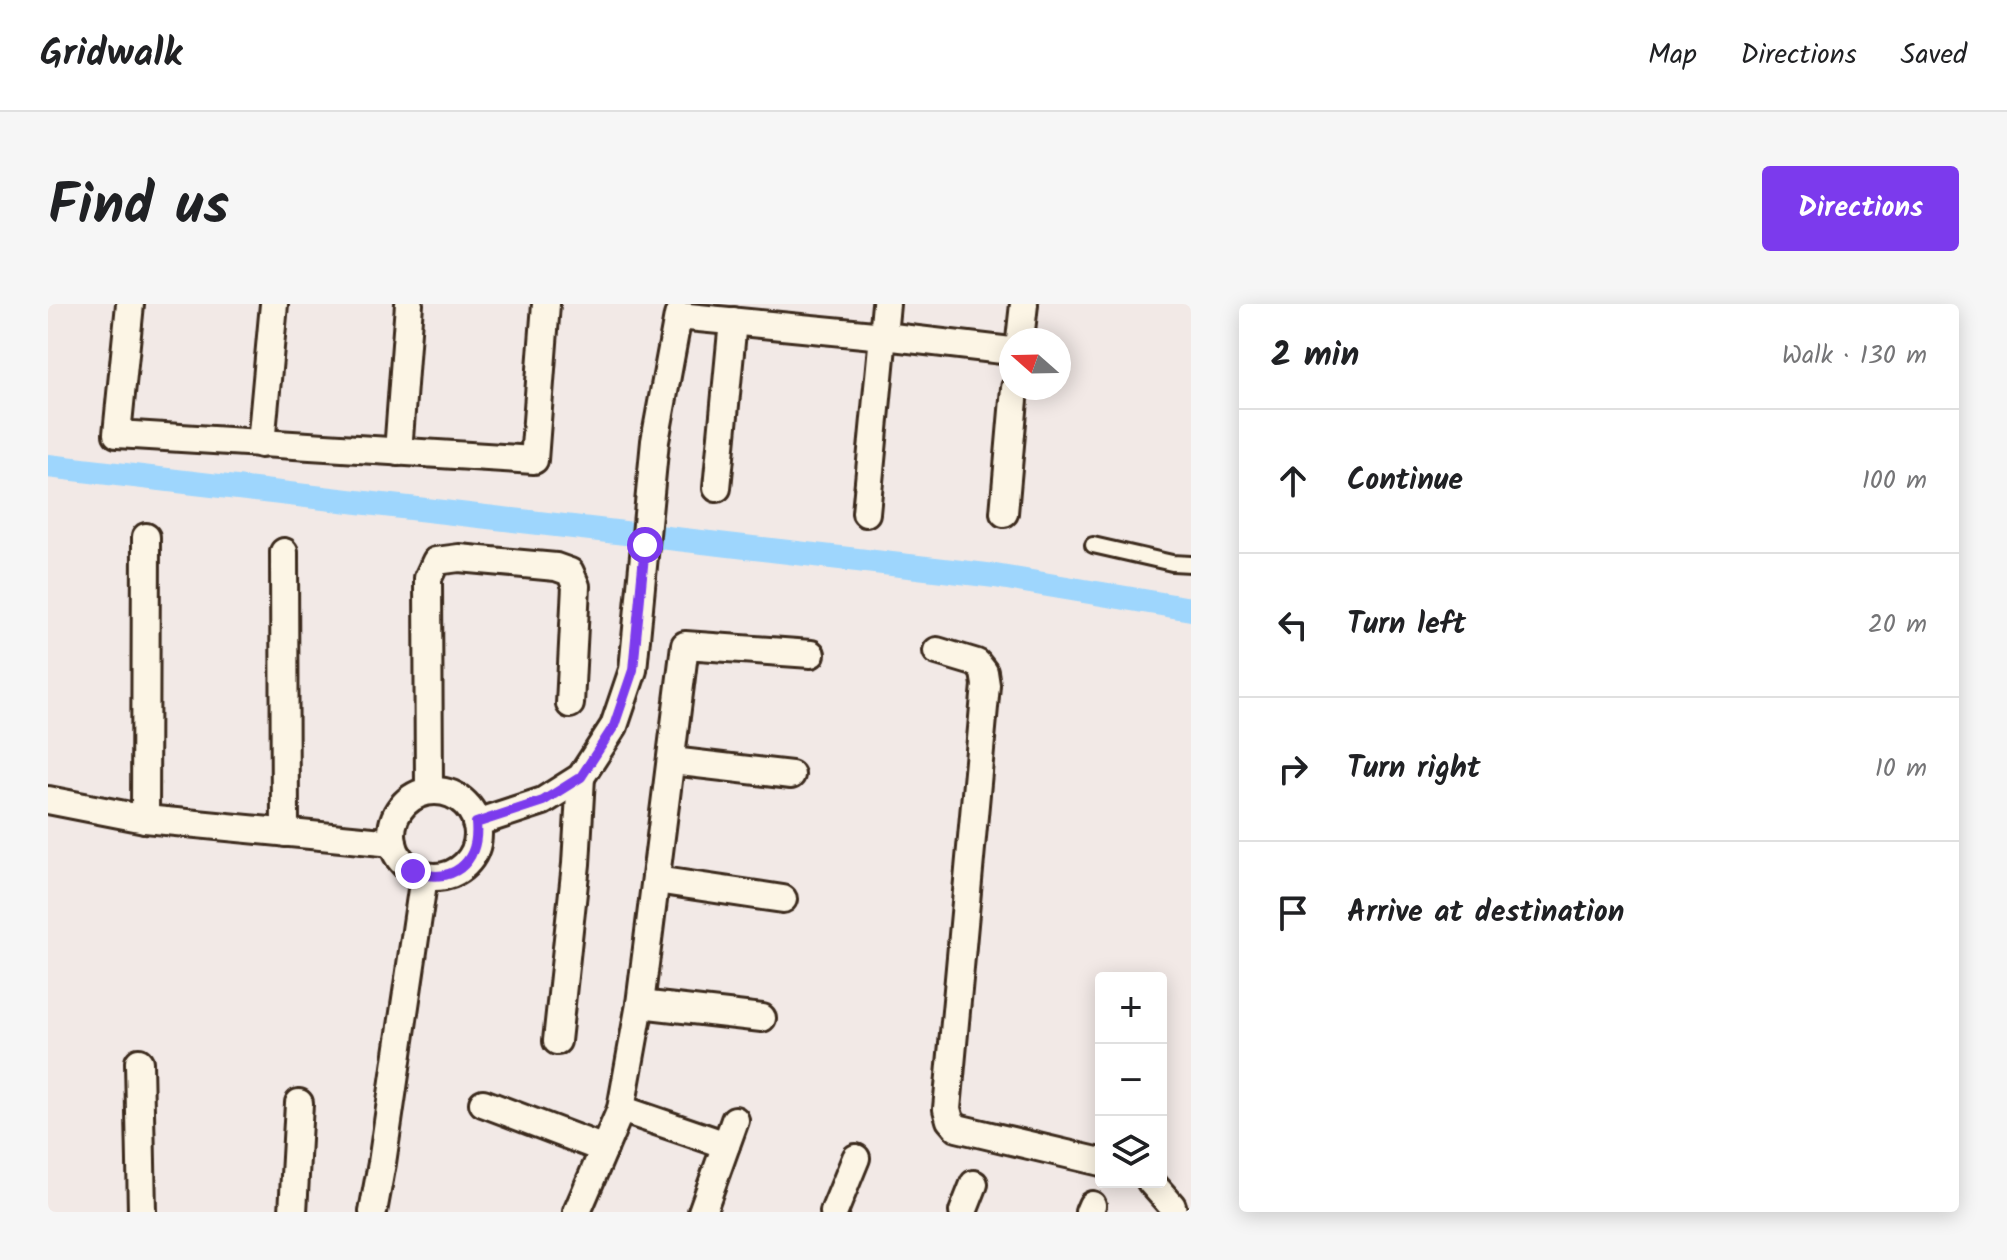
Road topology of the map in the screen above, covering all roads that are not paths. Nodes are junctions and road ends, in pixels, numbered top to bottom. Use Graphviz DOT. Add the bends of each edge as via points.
graph roads {
  1 [pos="130,304"];
  2 [pos="274,304"];
  3 [pos="409,304"];
  4 [pos="546,304"];
  5 [pos="886,304"];
  6 [pos="1024,304"];
  7 [pos="680,310"];
  8 [pos="733,321"];
  9 [pos="1021,328"];
  10 [pos="884,336"];
  11 [pos="999,350"];
  12 [pos="1014,400"];
  13 [pos="261,444"];
  14 [pos="398,452"];
  15 [pos="717,488"];
  16 [pos="866,513"];
  17 [pos="1004,513"];
  18 [pos="146,537"];
  19 [pos="1093,545"];
  20 [pos="284,552"];
  21 [pos="1191,564"];
  22 [pos="937,651"];
  23 [pos="811,654"];
  24 [pos="570,704"];
  25 [pos="672,761"];
  26 [pos="791,775"];
  27 [pos="581,777"];
  28 [pos="429,791"];
  29 [pos="48,800"];
  30 [pos="145,819"];
  31 [pos="476,823"];
  32 [pos="285,833"];
  33 [pos="393,843"];
  34 [pos="424,876"];
  35 [pos="656,880"];
  36 [pos="783,899"];
  37 [pos="640,1004"];
  38 [pos="762,1018"];
  39 [pos="557,1041"];
  40 [pos="139,1062"];
  41 [pos="299,1103"];
  42 [pos="483,1103"];
  43 [pos="621,1109"];
  44 [pos="735,1120"];
  45 [pos="726,1145"];
  46 [pos="604,1149"];
  47 [pos="856,1158"];
  48 [pos="1095,1161"];
  49 [pos="974,1184"];
  50 [pos="1156,1188"];
  51 [pos="142,1212"];
  52 [pos="293,1212"];
  53 [pos="373,1212"];
  54 [pos="577,1212"];
  55 [pos="702,1212"];
  56 [pos="834,1212"];
  57 [pos="963,1212"];
  58 [pos="1173,1212"];
  1 -- 13 [label="street" via="117,434"];
  2 -- 13 [label="street"];
  3 -- 14 [label="street"];
  4 -- 14 [label="street" via="534,460"];
  5 -- 10 [label="street"];
  6 -- 9 [label="street"];
  7 -- 8 [label="street"];
  7 -- 27 [label="street" via="655,441 633,670 614,726"];
  8 -- 10 [label="street"];
  8 -- 15 [label="street"];
  10 -- 11 [label="street"];
  10 -- 16 [label="street"];
  12 -- 17 [label="street"];
  13 -- 14 [label="street"];
  18 -- 30 [label="street"];
  19 -- 21 [label="lane"];
  20 -- 32 [label="street"];
  22 -- 48 [label="street" via="977,663 986,685 950,1120 957,1128"];
  23 -- 25 [label="street" via="685,645"];
  24 -- 28 [label="street" via="576,586 570,572 459,558 436,561 428,578"];
  25 -- 26 [label="street"];
  25 -- 35 [label="street"];
  27 -- 31 [label="street" via="543,801"];
  27 -- 39 [label="street"];
  28 -- 31 [label="street" via="461,800"];
  28 -- 33 [label="street" via="400,809"];
  29 -- 30 [label="street"];
  30 -- 32 [label="street"];
  31 -- 34 [label="street" via="477,841 467,862 447,875"];
  32 -- 33 [label="street"];
  33 -- 34 [label="street" via="403,864"];
  34 -- 53 [label="street"];
  35 -- 36 [label="street"];
  35 -- 37 [label="street"];
  37 -- 38 [label="street"];
  37 -- 43 [label="street"];
  40 -- 51 [label="street"];
  41 -- 52 [label="street"];
  42 -- 46 [label="street"];
  43 -- 45 [label="street"];
  43 -- 46 [label="street"];
  44 -- 45 [label="street"];
  45 -- 55 [label="street"];
  46 -- 54 [label="street"];
  47 -- 56 [label="street"];
  49 -- 57 [label="street"];
  50 -- 58 [label="street"];
}
